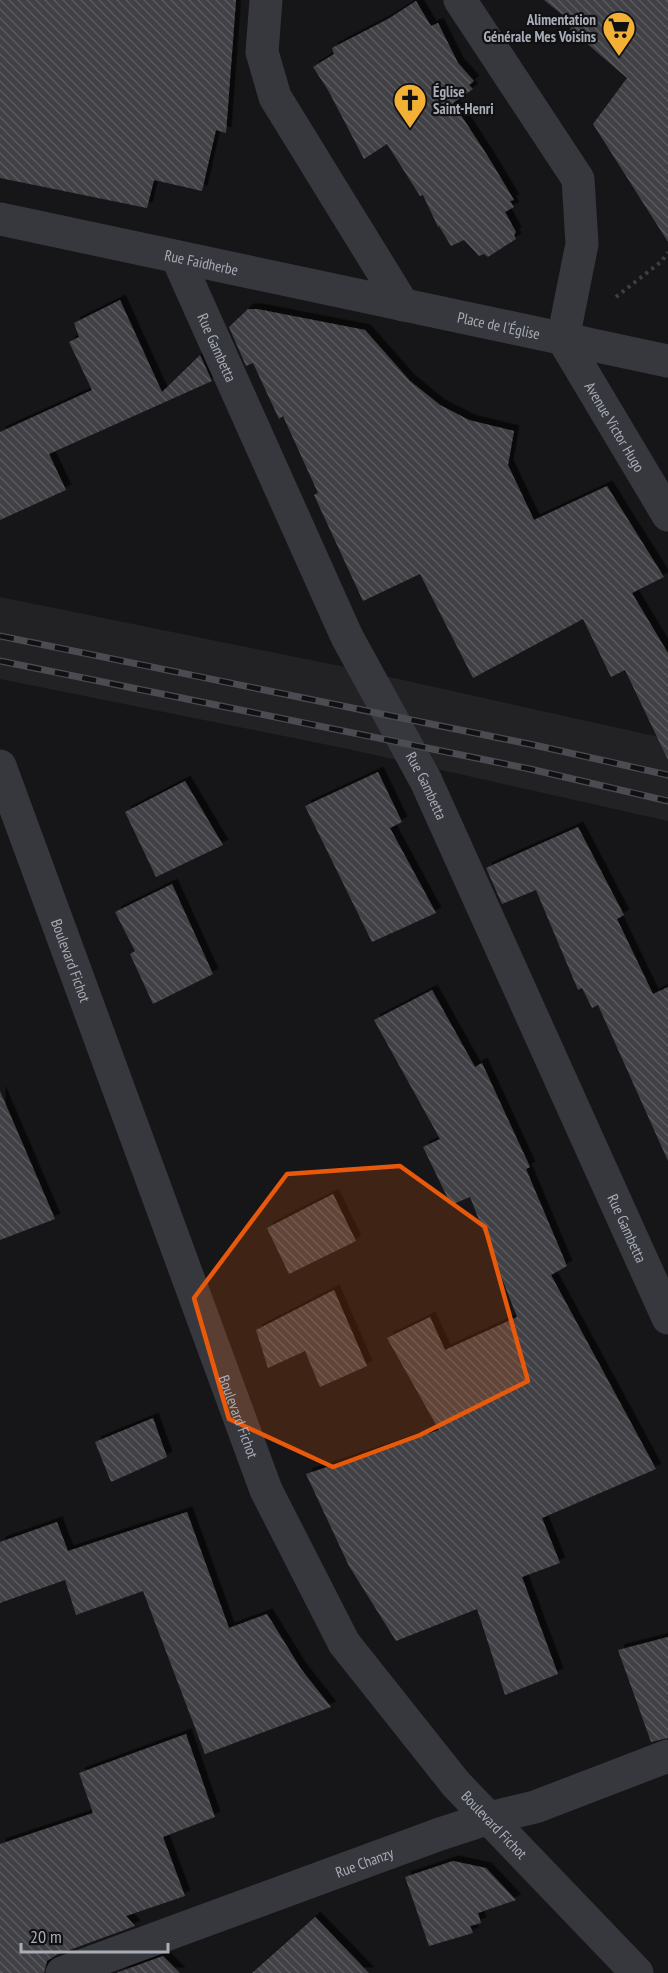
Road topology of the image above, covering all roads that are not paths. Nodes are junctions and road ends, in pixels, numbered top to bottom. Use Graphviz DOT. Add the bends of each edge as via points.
graph roads {
  1 [pos="266,0"];
  2 [pos="460,0"];
  3 [pos="0,219"];
  4 [pos="177,257"];
  5 [pos="403,304"];
  6 [pos="563,339"];
  7 [pos="668,361"];
  8 [pos="668,514"];
  9 [pos="0,766"];
  10 [pos="668,1318"];
  11 [pos="668,1756"];
  12 [pos="489,1818"];
  13 [pos="62,1973"];
  14 [pos="637,1973"];
  1 -- 5 [label="street" via="262,52 275,97"];
  2 -- 6 [label="street" via="578,179 582,244"];
  3 -- 4 [label="street, Rue Faidherbe"];
  4 -- 5 [label="street, Rue Faidherbe"];
  4 -- 10 [label="street, Rue Gambetta" via="347,637 426,781"];
  5 -- 6 [label="street, Place de l'Église"];
  6 -- 7 [label="street"];
  6 -- 8 [label="street, Avenue Victor Hugo"];
  9 -- 12 [label="street, Boulevard Fichot" via="266,1490 344,1643 456,1784"];
  11 -- 12 [label="street, Rue Chanzy" via="535,1807"];
  12 -- 13 [label="street, Rue Chanzy"];
  12 -- 14 [label="street, Boulevard Fichot"];
}
